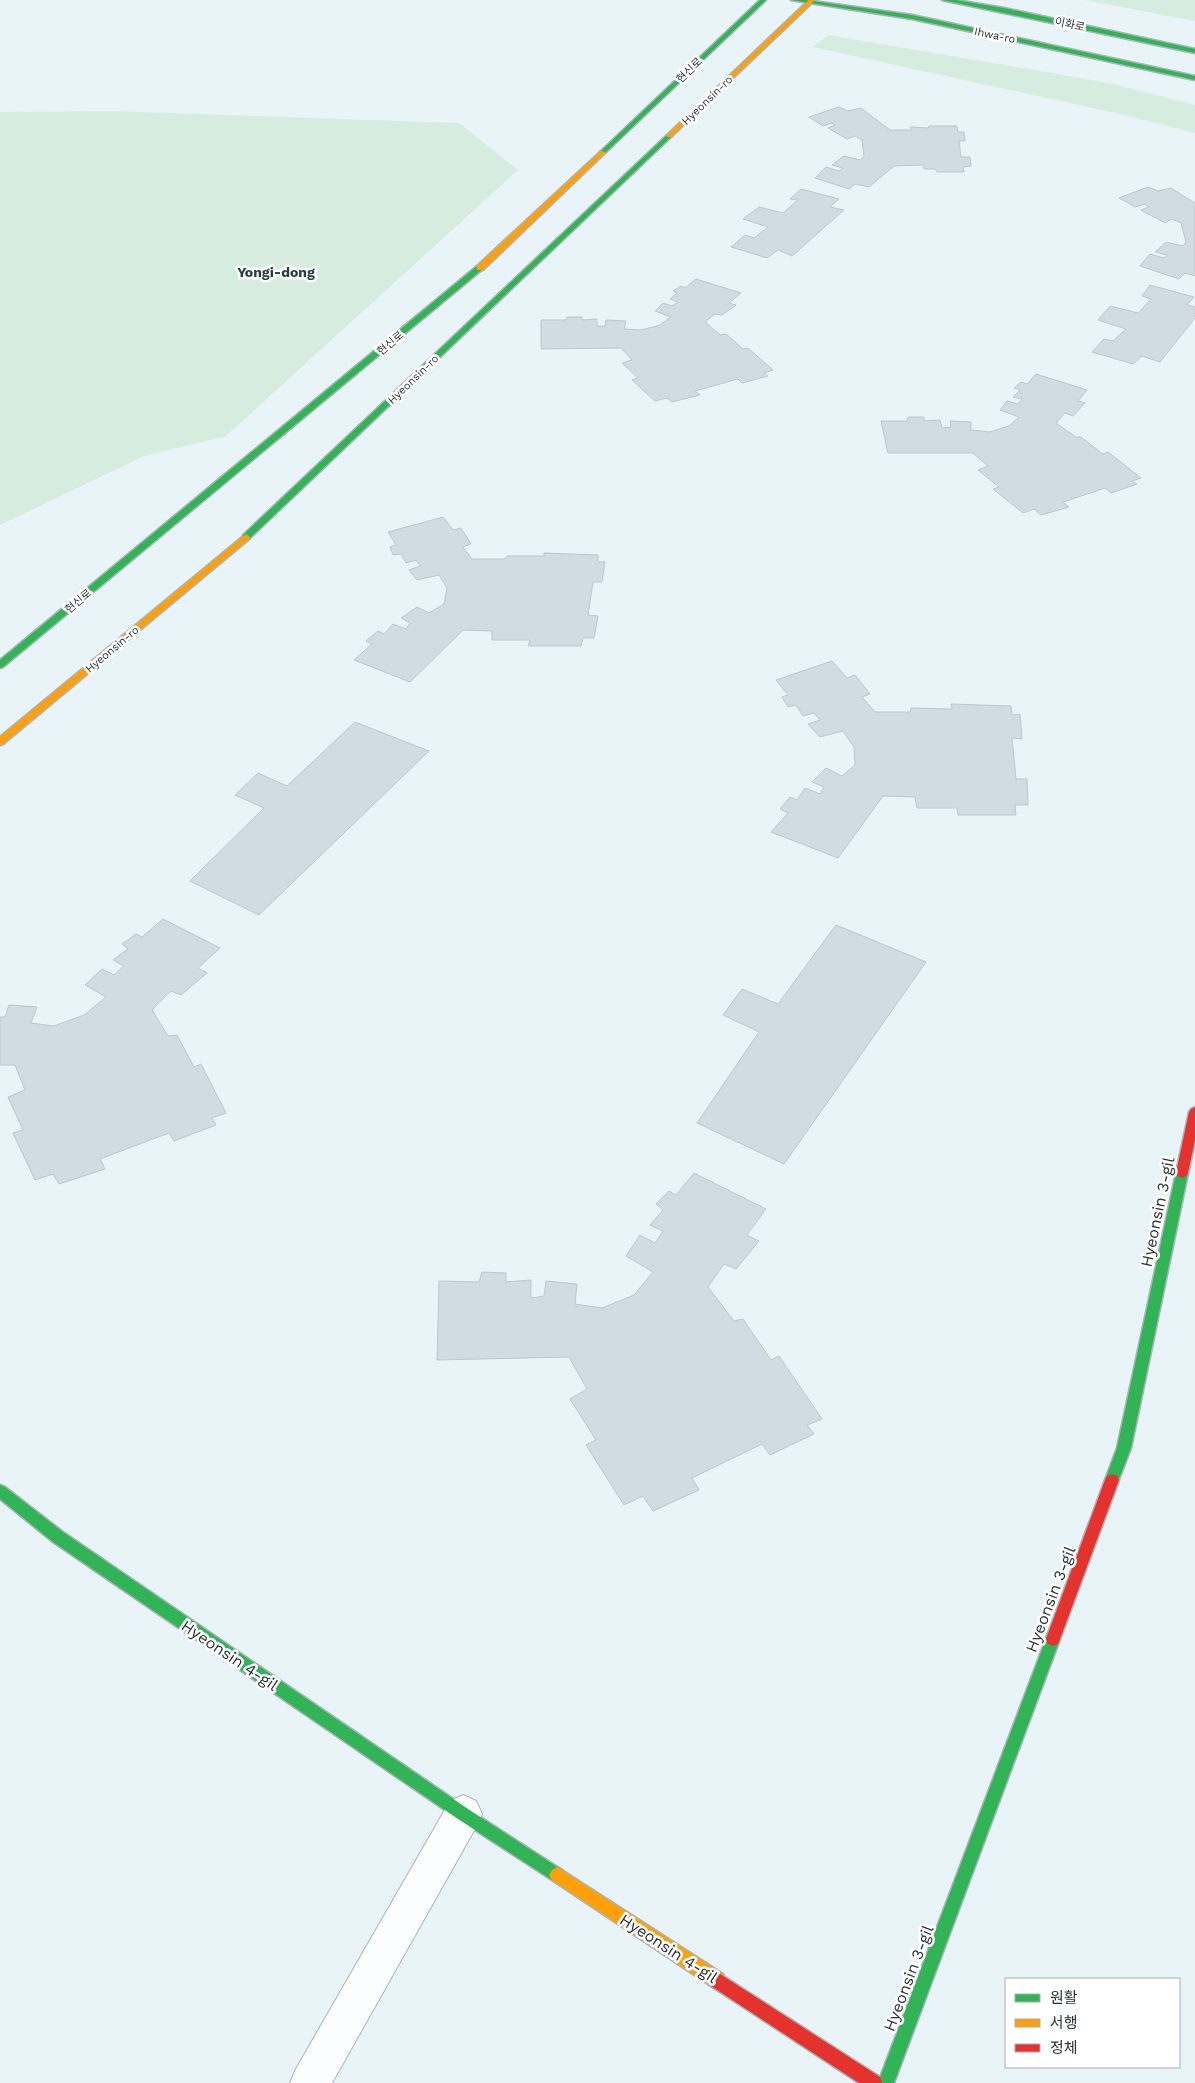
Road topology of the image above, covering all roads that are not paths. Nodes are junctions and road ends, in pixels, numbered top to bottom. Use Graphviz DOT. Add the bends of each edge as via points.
graph roads {
  1 [pos="763,0"];
  2 [pos="794,0"];
  3 [pos="945,0"];
  4 [pos="810,1"];
  5 [pos="1195,51"];
  6 [pos="1195,78"];
  7 [pos="0,665"];
  8 [pos="0,742"];
  9 [pos="1195,1112"];
  10 [pos="0,1491"];
  11 [pos="464,1814"];
  12 [pos="310,2083"];
  13 [pos="874,2083"];
  14 [pos="886,2083"];
  1 -- 7 [label="street, 현신로" via="492,258"];
  2 -- 4 [label="street, Ihwa-ro"];
  3 -- 5 [label="street, 이화로"];
  4 -- 6 [label="street, Ihwa-ro" via="912,17"];
  4 -- 8 [label="street, Hyeonsin-ro" via="262,524"];
  9 -- 14 [label="street, Hyeonsin 3-gil" via="1124,1448"];
  10 -- 11 [label="street, Hyeonsin 4-gil" via="58,1537"];
  11 -- 12 [label="street"];
  11 -- 13 [label="street, Hyeonsin 4-gil"];
}
